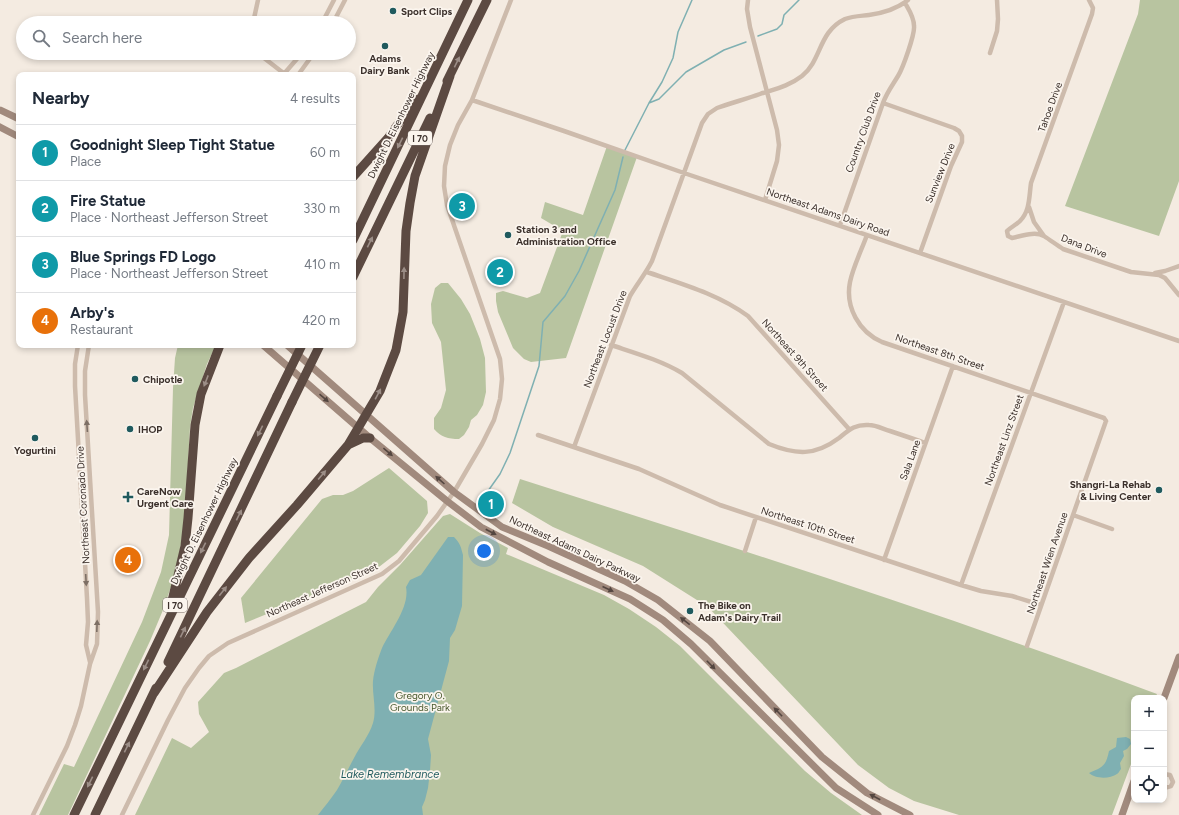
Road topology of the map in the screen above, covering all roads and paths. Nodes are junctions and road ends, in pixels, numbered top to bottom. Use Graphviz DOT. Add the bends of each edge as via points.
graph roads {
  1 [pos="258,0"];
  2 [pos="334,0"];
  3 [pos="345,0"];
  4 [pos="468,0"];
  5 [pos="487,0"];
  6 [pos="511,0"];
  7 [pos="748,0"];
  8 [pos="997,0"];
  9 [pos="1089,0"];
  10 [pos="907,1"];
  11 [pos="255,16"];
  12 [pos="326,16"];
  13 [pos="337,16"];
  14 [pos="990,53"];
  15 [pos="267,60"];
  16 [pos="296,60"];
  17 [pos="309,60"];
  18 [pos="282,72"];
  19 [pos="287,72"];
  20 [pos="300,72"];
  21 [pos="450,76"];
  22 [pos="429,82"];
  23 [pos="768,92"];
  24 [pos="472,100"];
  25 [pos="882,103"];
  26 [pos="0,110"];
  27 [pos="16,118"];
  28 [pos="0,127"];
  29 [pos="16,135"];
  30 [pos="684,173"];
  31 [pos="356,174"];
  32 [pos="765,200"];
  33 [pos="1029,207"];
  34 [pos="840,225"];
  35 [pos="356,234"];
  36 [pos="867,235"];
  37 [pos="1044,236"];
  38 [pos="920,253"];
  39 [pos="1179,266"];
  40 [pos="356,271"];
  41 [pos="647,272"];
  42 [pos="1149,273"];
  43 [pos="1179,295"];
  44 [pos="1064,302"];
  45 [pos="1179,341"];
  46 [pos="612,345"];
  47 [pos="78,348"];
  48 [pos="89,348"];
  49 [pos="219,348"];
  50 [pos="266,348"];
  51 [pos="290,348"];
  52 [pos="301,348"];
  53 [pos="319,348"];
  54 [pos="953,366"];
  55 [pos="1031,392"];
  56 [pos="366,414"];
  57 [pos="1108,422"];
  58 [pos="358,427"];
  59 [pos="849,429"];
  60 [pos="538,434"];
  61 [pos="370,438"];
  62 [pos="925,443"];
  63 [pos="348,445"];
  64 [pos="574,447"];
  65 [pos="454,492"];
  66 [pos="447,501"];
  67 [pos="1073,515"];
  68 [pos="756,517"];
  69 [pos="1112,529"];
  70 [pos="745,551"];
  71 [pos="884,560"];
  72 [pos="961,585"];
  73 [pos="1042,605"];
  74 [pos="166,624"];
  75 [pos="1027,646"];
  76 [pos="1179,657"];
  77 [pos="90,664"];
  78 [pos="154,693"];
  79 [pos="1165,695"];
  80 [pos="1167,774"];
  81 [pos="1179,778"];
  82 [pos="1173,780"];
  83 [pos="1167,788"];
  84 [pos="1131,790"];
  85 [pos="33,815"];
  86 [pos="74,815"];
  87 [pos="95,815"];
  88 [pos="122,815"];
  89 [pos="878,815"];
  90 [pos="910,815"];
  91 [pos="1122,815"];
  1 -- 11 [label="street"];
  2 -- 12 [label="street"];
  3 -- 13 [label="street"];
  4 -- 22 [label="highway, Dwight D. Eisenhower Highway / I 70"];
  21 -- 5 [label="highway, I 70, one-way"];
  6 -- 24 [label="street, Northeast Jefferson Street"];
  7 -- 23 [label="street" via="750,29"];
  8 -- 14 [label="street" via="997,31"];
  9 -- 33 [label="street, Tahoe Drive" via="1093,8 1092,14 1031,184"];
  10 -- 23 [label="street, Northeast Locust Drive" via="894,9 845,19 826,34 816,58 803,75 787,86"];
  10 -- 25 [label="street, Country Club Drive" via="914,25 913,37 900,74"];
  15 -- 18 [label="street"];
  16 -- 19 [label="street"];
  17 -- 20 [label="street"];
  40 -- 21 [label="highway, I 70, one-way"];
  56 -- 21 [label="highway, one-way" via="380,391 396,350 403,312 406,231 410,203 422,156"];
  22 -- 31 [label="highway" via="388,138"];
  22 -- 35 [label="highway, Dwight D. Eisenhower Highway / I 70, one-way"];
  23 -- 30 [label="street, Northeast Locust Drive" via="717,108 708,114 702,123"];
  23 -- 32 [label="street" via="778,145 777,161"];
  24 -- 30 [label="street, Northeast Adams Dairy Road"];
  24 -- 65 [label="street, Northeast Jefferson Street" via="450,145 444,186 447,205 500,359 502,379 494,420"];
  25 -- 34 [label="street, Country Club Drive"];
  25 -- 38 [label="street, Sunview Drive" via="954,128 962,136 962,142"];
  26 -- 27 [label="main road"];
  28 -- 29 [label="main road"];
  30 -- 32 [label="street, Northeast Adams Dairy Road"];
  30 -- 41 [label="street, Northeast Locust Drive"];
  32 -- 34 [label="street, Northeast Adams Dairy Road"];
  33 -- 37 [label="street, Tahoe Drive" via="1034,222"];
  33 -- 37 [label="street" via="1020,221 1007,231 1008,236"];
  34 -- 36 [label="street, Northeast Adams Dairy Road"];
  36 -- 38 [label="street, Northeast Adams Dairy Road"];
  36 -- 54 [label="street, Northeast 8th Street" via="850,280 850,303 855,318 875,339"];
  37 -- 42 [label="street, Dana Drive" via="1053,244 1072,252 1130,272"];
  38 -- 44 [label="street, Northeast Adams Dairy Road"];
  39 -- 42 [label="street, Dana Drive"];
  41 -- 46 [label="street, Northeast Locust Drive" via="630,296"];
  41 -- 59 [label="street, Northeast 9th Street" via="712,295 748,316"];
  42 -- 43 [label="street, Dana Drive" via="1165,278"];
  44 -- 45 [label="street, Northeast Adams Dairy Road"];
  44 -- 55 [label="street, Northeast Linz Street"];
  46 -- 59 [label="street" via="660,362 682,373 769,444 781,449 812,452 831,443"];
  46 -- 64 [label="street, Northeast Locust Drive"];
  47 -- 77 [label="street, Northeast Coronado Drive, one-way" via="75,386 87,610 86,645"];
  77 -- 48 [label="street, Northeast Coronado Drive, one-way" via="97,644 98,612 85,395"];
  49 -- 74 [label="highway, one-way" via="201,394 195,425 185,546"];
  50 -- 58 [label="main road, Northeast Adams Dairy Parkway, one-way"];
  51 -- 56 [label="main road, Northeast Adams Dairy Parkway"];
  52 -- 74 [label="highway, Dwight D. Eisenhower Highway / I 70, one-way, bridge"];
  78 -- 53 [label="highway, I 70, one-way, bridge"];
  54 -- 55 [label="street, Northeast 8th Street"];
  54 -- 62 [label="street, Sala Lane"];
  55 -- 57 [label="street, Northeast 8th Street" via="1104,418"];
  55 -- 72 [label="street, Northeast Linz Street"];
  56 -- 58 [label="highway"];
  65 -- 56 [label="main road, Northeast Adams Dairy Parkway, one-way"];
  57 -- 67 [label="street, Northeast Wien Avenue"];
  58 -- 61 [label="main road, Northeast Adams Dairy Parkway"];
  58 -- 63 [label="highway"];
  59 -- 62 [label="street" via="869,425"];
  60 -- 64 [label="street, Northeast 10th Street"];
  61 -- 63 [label="highway" via="363,438"];
  61 -- 66 [label="main road, Northeast Adams Dairy Parkway, one-way"];
  62 -- 71 [label="street, Sala Lane"];
  78 -- 63 [label="highway, one-way" via="207,612 249,558"];
  64 -- 68 [label="street, Northeast 10th Street" via="645,472"];
  65 -- 66 [label="street, Northeast Jefferson Street"];
  90 -- 65 [label="main road, Northeast Adams Dairy Parkway, one-way" via="867,792 822,757 710,641 658,600 625,581 502,527"];
  66 -- 88 [label="street, Northeast Jefferson Street" via="399,561 382,574 228,643 209,656 185,688"];
  66 -- 89 [label="main road, Northeast Adams Dairy Parkway, one-way" via="481,527 548,562 630,599 663,620 691,644 836,788"];
  67 -- 69 [label="street"];
  67 -- 73 [label="street, Northeast Wien Avenue"];
  68 -- 70 [label="street"];
  68 -- 71 [label="street, Northeast 10th Street"];
  71 -- 72 [label="street, Northeast 10th Street"];
  72 -- 73 [label="street, Northeast 10th Street"];
  73 -- 75 [label="street, Northeast Wien Avenue"];
  74 -- 86 [label="highway, Dwight D. Eisenhower Highway / I 70, one-way"];
  76 -- 79 [label="main road"];
  77 -- 85 [label="street, Northeast Coronado Drive" via="75,725"];
  87 -- 78 [label="highway, I 70, one-way"];
  80 -- 82 [label="street"];
  81 -- 82 [label="street"];
  82 -- 83 [label="street"];
  84 -- 91 [label="main road"];
}
